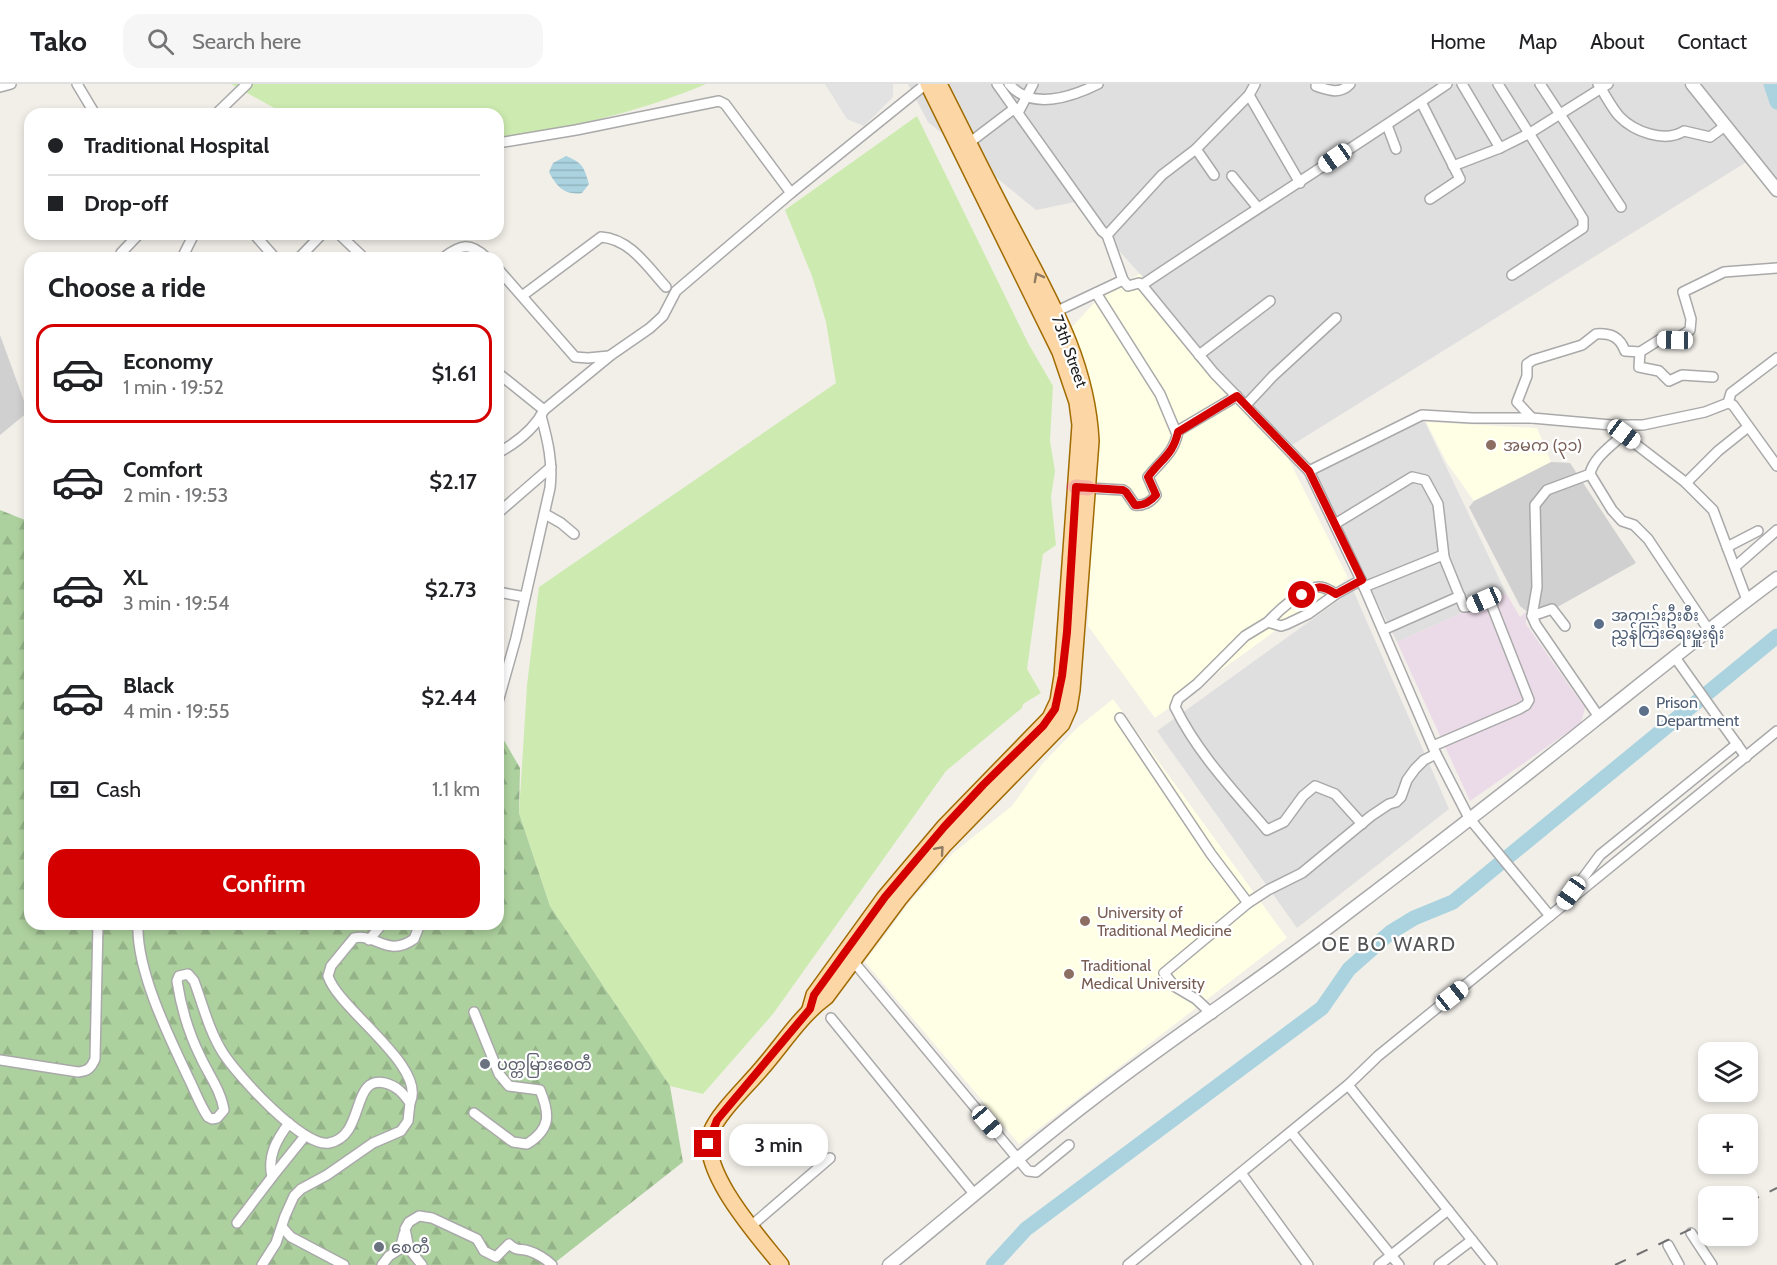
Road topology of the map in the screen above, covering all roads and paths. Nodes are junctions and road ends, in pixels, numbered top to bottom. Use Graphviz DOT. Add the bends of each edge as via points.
graph roads {
  1 [pos="11,84"];
  2 [pos="77,84"];
  3 [pos="247,84"];
  4 [pos="927,84"];
  5 [pos="939,84"];
  6 [pos="997,84"];
  7 [pos="1009,84"];
  8 [pos="1033,84"];
  9 [pos="1098,84"];
  10 [pos="1255,84"];
  11 [pos="1350,84"];
  12 [pos="1447,84"];
  13 [pos="1462,84"];
  14 [pos="1498,84"];
  15 [pos="1540,84"];
  16 [pos="1692,84"];
  17 [pos="1316,86"];
  18 [pos="1603,86"];
  19 [pos="0,87"];
  20 [pos="1249,95"];
  21 [pos="1026,98"];
  22 [pos="1421,102"];
  23 [pos="91,108"];
  24 [pos="224,108"];
  25 [pos="1017,111"];
  26 [pos="1560,114"];
  27 [pos="1387,125"];
  28 [pos="1725,126"];
  29 [pos="1530,133"];
  30 [pos="504,142"];
  31 [pos="969,142"];
  32 [pos="1500,148"];
  33 [pos="1196,149"];
  34 [pos="1396,150"];
  35 [pos="1453,166"];
  36 [pos="1214,175"];
  37 [pos="1232,176"];
  38 [pos="1300,183"];
  39 [pos="1777,190"];
  40 [pos="791,193"];
  41 [pos="1430,200"];
  42 [pos="1622,207"];
  43 [pos="1258,208"];
  44 [pos="1107,235"];
  45 [pos="133,240"];
  46 [pos="259,240"];
  47 [pos="316,240"];
  48 [pos="345,240"];
  49 [pos="122,252"];
  50 [pos="269,252"];
  51 [pos="305,252"];
  52 [pos="358,252"];
  53 [pos="450,252"];
  54 [pos="480,252"];
  55 [pos="1777,268"];
  56 [pos="1512,275"];
  57 [pos="504,276"];
  58 [pos="1123,280"];
  59 [pos="1142,285"];
  60 [pos="666,287"];
  61 [pos="1096,293"];
  62 [pos="522,296"];
  63 [pos="1270,301"];
  64 [pos="1050,315"];
  65 [pos="1336,318"];
  66 [pos="1640,352"];
  67 [pos="611,355"];
  68 [pos="1199,355"];
  69 [pos="1777,358"];
  70 [pos="1713,377"];
  71 [pos="504,378"];
  72 [pos="1237,396"];
  73 [pos="1728,403"];
  74 [pos="1246,405"];
  75 [pos="543,413"];
  76 [pos="1532,418"];
  77 [pos="1611,425"];
  78 [pos="1748,427"];
  79 [pos="1178,432"];
  80 [pos="1624,434"];
  81 [pos="504,449"];
  82 [pos="1777,466"];
  83 [pos="551,467"];
  84 [pos="1309,471"];
  85 [pos="1590,474"];
  86 [pos="1686,483"];
  87 [pos="1082,488"];
  88 [pos="504,508"];
  89 [pos="544,514"];
  90 [pos="1335,524"];
  91 [pos="1777,530"];
  92 [pos="1758,531"];
  93 [pos="574,534"];
  94 [pos="1727,547"];
  95 [pos="1444,557"];
  96 [pos="1736,566"];
  97 [pos="1777,578"];
  98 [pos="1363,583"];
  99 [pos="504,593"];
  100 [pos="1336,594"];
  101 [pos="1460,596"];
  102 [pos="525,597"];
  103 [pos="1747,600"];
  104 [pos="1532,616"];
  105 [pos="1268,622"];
  106 [pos="1565,626"];
  107 [pos="1708,629"];
  108 [pos="1383,630"];
  109 [pos="1674,656"];
  110 [pos="504,679"];
  111 [pos="1599,717"];
  112 [pos="1120,718"];
  113 [pos="1777,731"];
  114 [pos="1737,744"];
  115 [pos="1434,750"];
  116 [pos="1746,757"];
  117 [pos="1469,818"];
  118 [pos="1362,824"];
  119 [pos="1248,903"];
  120 [pos="1562,907"];
  121 [pos="1551,916"];
  122 [pos="98,930"];
  123 [pos="139,930"];
  124 [pos="377,930"];
  125 [pos="418,930"];
  126 [pos="369,940"];
  127 [pos="853,961"];
  128 [pos="810,1009"];
  129 [pos="474,1012"];
  130 [pos="1212,1014"];
  131 [pos="831,1018"];
  132 [pos="0,1060"];
  133 [pos="1348,1084"];
  134 [pos="410,1102"];
  135 [pos="474,1113"];
  136 [pos="289,1123"];
  137 [pos="1291,1132"];
  138 [pos="305,1136"];
  139 [pos="1069,1145"];
  140 [pos="831,1158"];
  141 [pos="1017,1158"];
  142 [pos="1241,1173"];
  143 [pos="272,1177"];
  144 [pos="975,1195"];
  145 [pos="1448,1210"];
  146 [pos="237,1223"];
  147 [pos="750,1226"];
  148 [pos="282,1227"];
  149 [pos="405,1229"];
  150 [pos="1691,1233"];
  151 [pos="1472,1240"];
  152 [pos="1668,1245"];
  153 [pos="1391,1255"];
  154 [pos="262,1265"];
  155 [pos="344,1265"];
  156 [pos="382,1265"];
  157 [pos="422,1265"];
  158 [pos="552,1265"];
  159 [pos="781,1265"];
  160 [pos="889,1265"];
  161 [pos="1128,1265"];
  162 [pos="1308,1265"];
  163 [pos="1378,1265"];
  164 [pos="1399,1265"];
  165 [pos="1439,1265"];
  166 [pos="1491,1265"];
  167 [pos="1679,1265"];
  168 [pos="1712,1265"];
  1 -- 19 [label="street"];
  2 -- 23 [label="street"];
  3 -- 24 [label="street"];
  4 -- 40 [label="street"];
  4 -- 64 [label="main road, 73th Street"];
  5 -- 31 [label="main road, 73th Street"];
  6 -- 25 [label="street"];
  7 -- 21 [label="street"];
  8 -- 21 [label="street"];
  9 -- 21 [label="street" via="1058,98"];
  10 -- 20 [label="street"];
  11 -- 17 [label="street" via="1334,92"];
  12 -- 22 [label="street"];
  13 -- 32 [label="street"];
  14 -- 29 [label="street"];
  15 -- 26 [label="street"];
  16 -- 28 [label="street"];
  18 -- 26 [label="street"];
  18 -- 28 [label="street" via="1620,117 1654,136 1684,131 1710,137"];
  20 -- 33 [label="street"];
  20 -- 38 [label="street"];
  21 -- 25 [label="street"];
  22 -- 27 [label="street"];
  22 -- 35 [label="street"];
  25 -- 31 [label="street"];
  25 -- 44 [label="street"];
  26 -- 29 [label="street"];
  26 -- 42 [label="street"];
  27 -- 34 [label="street"];
  27 -- 38 [label="street"];
  28 -- 39 [label="street"];
  29 -- 32 [label="street"];
  29 -- 56 [label="street" via="1584,224"];
  30 -- 40 [label="street" via="719,101"];
  64 -- 31 [label="main road, 73th Street, one-way"];
  32 -- 35 [label="street"];
  33 -- 36 [label="street"];
  33 -- 44 [label="street" via="1162,175"];
  35 -- 41 [label="street" via="1460,178"];
  37 -- 43 [label="street"];
  38 -- 43 [label="street"];
  40 -- 67 [label="street" via="676,291 663,316"];
  43 -- 59 [label="street"];
  44 -- 58 [label="street"];
  45 -- 49 [label="street"];
  46 -- 50 [label="street"];
  47 -- 51 [label="street"];
  48 -- 52 [label="street"];
  53 -- 54 [label="street" via="467,246"];
  55 -- 66 [label="street" via="1724,272 1683,292 1690,330 1675,340 1659,340"];
  57 -- 62 [label="street"];
  58 -- 59 [label="street" via="1128,286"];
  58 -- 61 [label="street"];
  59 -- 68 [label="street"];
  60 -- 62 [label="street" via="629,247 614,238 601,237"];
  61 -- 64 [label="street"];
  61 -- 79 [label="street" via="1160,394"];
  62 -- 67 [label="street" via="575,357"];
  63 -- 68 [label="street"];
  64 -- 87 [label="main road, 73th Street" via="1081,374 1088,404 1091,441"];
  65 -- 74 [label="street"];
  66 -- 70 [label="street" via="1639,367 1659,371 1669,381 1682,375"];
  66 -- 76 [label="street" via="1625,351 1614,336 1596,334 1582,345 1533,360 1527,364 1527,376 1517,402"];
  67 -- 75 [label="street"];
  68 -- 72 [label="street"];
  69 -- 73 [label="street" via="1731,393"];
  71 -- 75 [label="street"];
  72 -- 74 [label="street"];
  72 -- 79 [label="street"];
  73 -- 77 [label="street" via="1673,420"];
  73 -- 78 [label="street"];
  74 -- 84 [label="street"];
  75 -- 81 [label="street"];
  75 -- 83 [label="street"];
  76 -- 77 [label="street"];
  76 -- 84 [label="street" via="1416,416"];
  77 -- 80 [label="street"];
  78 -- 82 [label="street"];
  78 -- 86 [label="street"];
  79 -- 87 [label="street" via="1168,456 1148,477 1156,495 1149,501 1140,506 1126,492"];
  80 -- 85 [label="street" via="1591,467"];
  80 -- 86 [label="street"];
  83 -- 88 [label="street"];
  83 -- 89 [label="street"];
  84 -- 90 [label="street"];
  85 -- 104 [label="street" via="1547,490 1535,505 1538,587"];
  85 -- 107 [label="street" via="1617,516 1634,525 1648,540"];
  86 -- 94 [label="street" via="1713,510"];
  127 -- 87 [label="main road, 73th Street, one-way" via="944,845 1050,739 1066,718 1072,690"];
  87 -- 128 [label="main road, 73th Street" via="1055,709 944,827 885,897 814,995"];
  89 -- 93 [label="street"];
  89 -- 102 [label="street"];
  90 -- 95 [label="street" via="1412,477 1425,480 1438,504"];
  90 -- 98 [label="street"];
  91 -- 96 [label="street"];
  92 -- 94 [label="street"];
  94 -- 96 [label="street"];
  95 -- 98 [label="street"];
  95 -- 101 [label="street"];
  96 -- 103 [label="street"];
  97 -- 103 [label="street"];
  98 -- 100 [label="street"];
  98 -- 108 [label="street"];
  99 -- 102 [label="street"];
  100 -- 105 [label="street" via="1287,624"];
  100 -- 105 [label="street" via="1315,587"];
  101 -- 108 [label="street"];
  101 -- 115 [label="street" via="1465,608 1484,600 1490,602 1529,700 1519,709"];
  102 -- 110 [label="street"];
  103 -- 107 [label="street"];
  104 -- 106 [label="street" via="1552,609"];
  104 -- 111 [label="street"];
  105 -- 118 [label="street" via="1245,636 1178,699 1176,709 1211,765 1267,830 1284,822 1315,786 1335,794"];
  107 -- 109 [label="street"];
  108 -- 115 [label="street"];
  109 -- 111 [label="street"];
  109 -- 114 [label="street"];
  111 -- 117 [label="street"];
  112 -- 119 [label="street"];
  113 -- 116 [label="street"];
  114 -- 116 [label="street"];
  114 -- 120 [label="street" via="1600,855"];
  115 -- 117 [label="street"];
  115 -- 118 [label="street" via="1407,780 1401,797"];
  116 -- 120 [label="street"];
  117 -- 121 [label="street"];
  117 -- 130 [label="street"];
  118 -- 119 [label="street" via="1302,873"];
  119 -- 130 [label="street" via="1164,973 1174,986"];
  120 -- 121 [label="street"];
  121 -- 133 [label="street"];
  122 -- 132 [label="street" via="95,1059 91,1067 78,1072"];
  123 -- 136 [label="street" via="156,1006 208,1117 217,1119 224,1110 187,1024 177,981 183,974 194,981 224,1053 256,1092"];
  124 -- 126 [label="street"];
  125 -- 126 [label="street" via="414,939 400,946 388,947"];
  126 -- 134 [label="street" via="351,940 331,966 329,980 396,1057 412,1086"];
  127 -- 128 [label="main road, 73th Street" via="826,997"];
  127 -- 141 [label="street"];
  128 -- 147 [label="main road" via="711,1132 708,1144 712,1163"];
  129 -- 135 [label="street" via="499,1074 509,1086 540,1090 547,1119 537,1138 527,1144 513,1142"];
  130 -- 141 [label="street"];
  131 -- 144 [label="street"];
  133 -- 137 [label="street"];
  133 -- 145 [label="street"];
  134 -- 138 [label="street" via="394,1086 372,1082 342,1137 321,1143"];
  134 -- 148 [label="street" via="408,1121 401,1131 374,1143 301,1189 294,1196"];
  136 -- 138 [label="street"];
  136 -- 143 [label="street" via="270,1158"];
  137 -- 142 [label="street"];
  137 -- 153 [label="street"];
  138 -- 143 [label="street"];
  139 -- 141 [label="street" via="1034,1173"];
  140 -- 147 [label="street"];
  141 -- 144 [label="street"];
  142 -- 161 [label="street"];
  142 -- 162 [label="street"];
  143 -- 146 [label="street"];
  144 -- 160 [label="street"];
  145 -- 151 [label="street"];
  145 -- 153 [label="street"];
  147 -- 159 [label="main road"];
  148 -- 154 [label="street" via="272,1253"];
  148 -- 155 [label="street" via="291,1237"];
  149 -- 156 [label="street" via="400,1249"];
  149 -- 157 [label="street" via="409,1249"];
  149 -- 158 [label="street" via="414,1218 432,1218 477,1239 484,1251 496,1257 509,1244"];
  150 -- 168 [label="street"];
  151 -- 165 [label="street"];
  151 -- 166 [label="street"];
  152 -- 167 [label="street"];
  153 -- 163 [label="street"];
  153 -- 164 [label="street"];
}
